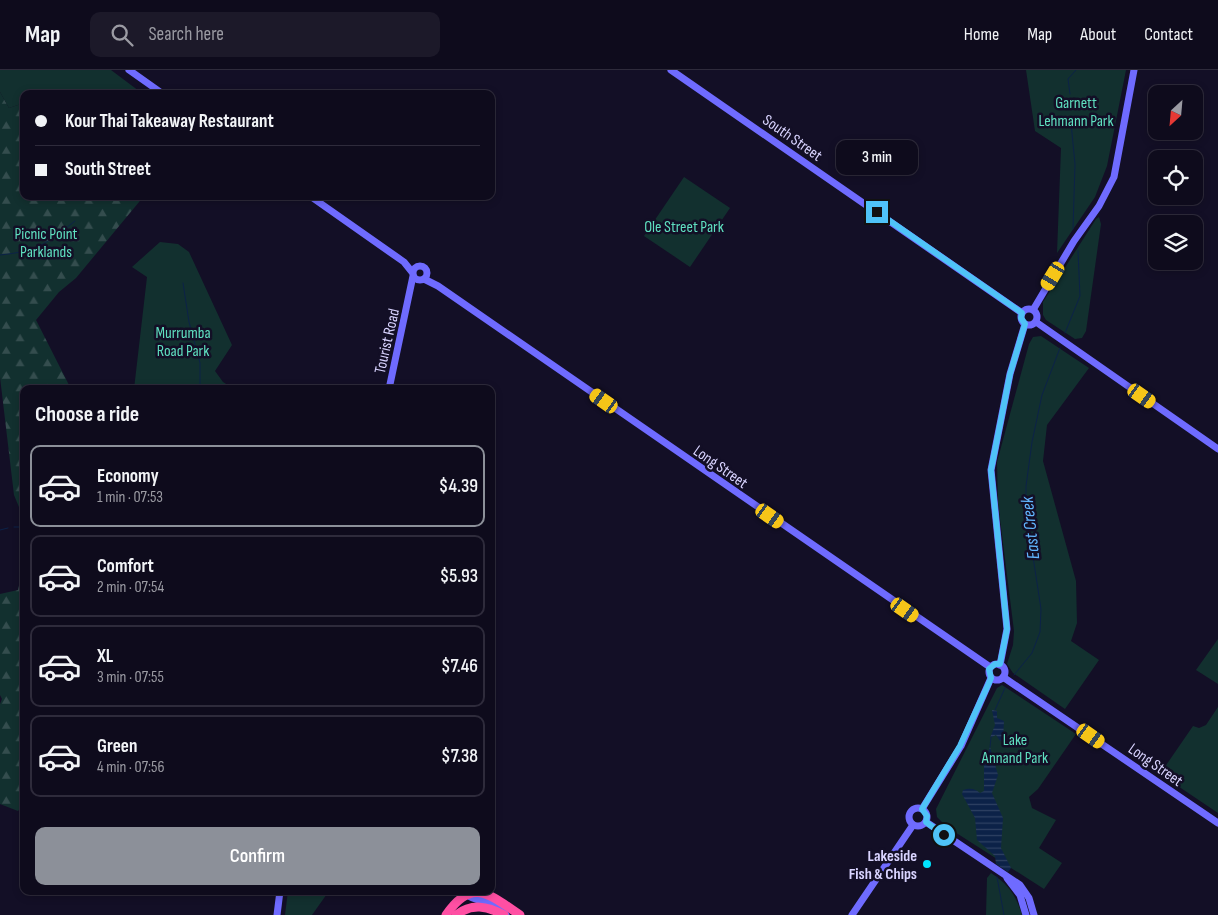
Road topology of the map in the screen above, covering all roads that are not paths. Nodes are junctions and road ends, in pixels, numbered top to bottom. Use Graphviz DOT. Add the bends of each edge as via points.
graph roads {
  1 [pos="129,70"];
  2 [pos="671,70"];
  3 [pos="1134,70"];
  4 [pos="157,90"];
  5 [pos="316,200"];
  6 [pos="418,275"];
  7 [pos="1034,310"];
  8 [pos="1022,313"];
  9 [pos="1036,322"];
  10 [pos="1025,324"];
  11 [pos="390,385"];
  12 [pos="1218,449"];
  13 [pos="1000,664"];
  14 [pos="990,667"];
  15 [pos="1003,677"];
  16 [pos="991,678"];
  17 [pos="922,809"];
  18 [pos="926,822"];
  19 [pos="1218,823"];
  20 [pos="914,825"];
  21 [pos="1005,876"];
  22 [pos="280,895"];
  23 [pos="465,895"];
  24 [pos="467,895"];
  25 [pos="473,895"];
  26 [pos="490,895"];
  27 [pos="459,913"];
  28 [pos="277,915"];
  29 [pos="446,915"];
  30 [pos="505,915"];
  31 [pos="520,915"];
  32 [pos="852,915"];
  33 [pos="1026,915"];
  34 [pos="1034,915"];
  1 -- 4 [label="street"];
  2 -- 8 [label="street, South Street"];
  3 -- 7 [label="street" via="1114,177"];
  5 -- 6 [label="street"];
  6 -- 11 [label="street, Tourist Road"];
  6 -- 14 [label="street, Long Street"];
  7 -- 8 [label="street"];
  7 -- 9 [label="street" via="1038,316"];
  8 -- 10 [label="street"];
  9 -- 10 [label="street"];
  9 -- 12 [label="street"];
  10 -- 13 [label="street" via="1010,374 991,470 1007,629"];
  13 -- 14 [label="street"];
  13 -- 15 [label="street" via="1005,670"];
  14 -- 16 [label="street" via="988,674"];
  15 -- 16 [label="street"];
  15 -- 19 [label="street, Long Street"];
  16 -- 17 [label="street" via="960,746"];
  17 -- 18 [label="street" via="927,816"];
  17 -- 20 [label="street" via="910,812 909,819"];
  18 -- 20 [label="street"];
  18 -- 21 [label="street"];
  20 -- 32 [label="street"];
  21 -- 33 [label="street" via="1020,896"];
  21 -- 34 [label="street" via="1022,886"];
  22 -- 28 [label="street"];
  23 -- 29 [label="highway"];
  24 -- 27 [label="street"];
  25 -- 30 [label="street" via="489,901"];
  26 -- 31 [label="highway"];
  27 -- 30 [label="highway" via="481,906"];
}
